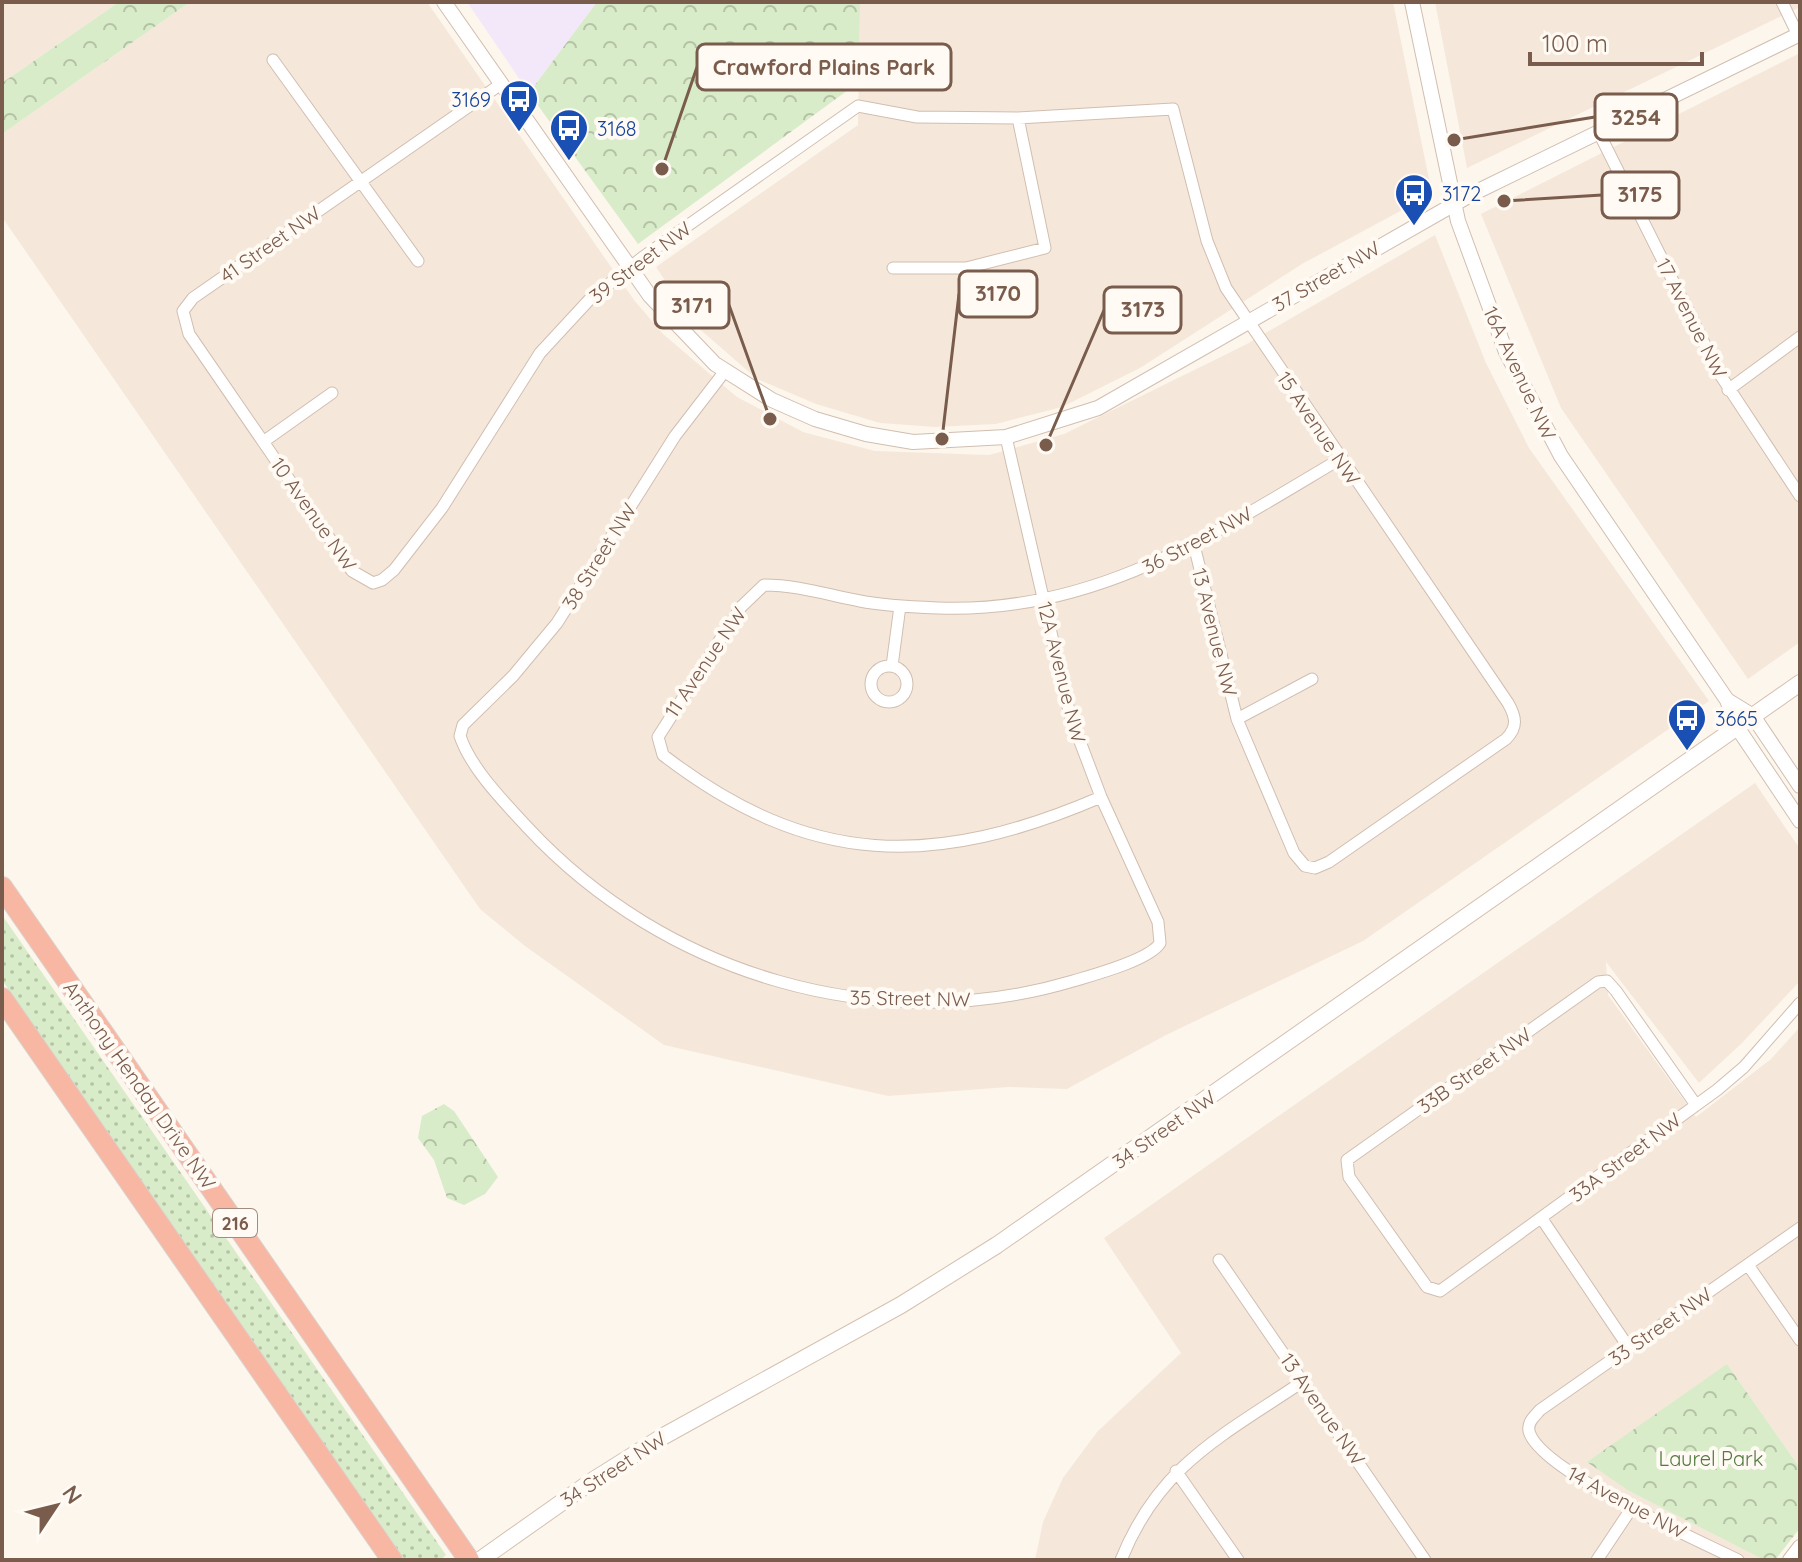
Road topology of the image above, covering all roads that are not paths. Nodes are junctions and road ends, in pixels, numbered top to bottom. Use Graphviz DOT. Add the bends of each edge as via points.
graph roads {
  1 [pos="444,2"];
  2 [pos="1412,2"];
  3 [pos="1782,2"];
  4 [pos="1799,34"];
  5 [pos="273,60"];
  6 [pos="501,84"];
  7 [pos="1173,109"];
  8 [pos="1018,118"];
  9 [pos="1598,131"];
  10 [pos="361,181"];
  11 [pos="1454,204"];
  12 [pos="418,261"];
  13 [pos="630,268"];
  14 [pos="893,268"];
  15 [pos="183,311"];
  16 [pos="1247,321"];
  17 [pos="1800,337"];
  18 [pos="725,371"];
  19 [pos="1728,390"];
  20 [pos="332,393"];
  21 [pos="1006,437"];
  22 [pos="263,442"];
  23 [pos="1340,459"];
  24 [pos="1800,496"];
  25 [pos="1194,545"];
  26 [pos="367,583"];
  27 [pos="764,585"];
  28 [pos="1043,599"];
  29 [pos="900,606"];
  30 [pos="892,666"];
  31 [pos="1312,679"];
  32 [pos="1800,683"];
  33 [pos="1727,700"];
  34 [pos="1753,716"];
  35 [pos="1237,719"];
  36 [pos="1737,727"];
  37 [pos="1800,786"];
  38 [pos="1101,797"];
  39 [pos="1800,821"];
  40 [pos="1311,868"];
  41 [pos="2,887"];
  42 [pos="1160,943"];
  43 [pos="793,986"];
  44 [pos="2,998"];
  45 [pos="1800,1003"];
  46 [pos="1696,1105"];
  47 [pos="1542,1219"];
  48 [pos="1800,1228"];
  49 [pos="1219,1260"];
  50 [pos="1748,1265"];
  51 [pos="1434,1291"];
  52 [pos="1800,1340"];
  53 [pos="1629,1348"];
  54 [pos="1302,1382"];
  55 [pos="1529,1430"];
  56 [pos="1176,1471"];
  57 [pos="1633,1506"];
  58 [pos="1800,1547"];
  59 [pos="392,1560"];
  60 [pos="469,1560"];
  61 [pos="480,1560"];
  62 [pos="1121,1560"];
  63 [pos="1238,1560"];
  64 [pos="1425,1560"];
  65 [pos="1597,1560"];
  66 [pos="1738,1560"];
  67 [pos="1790,1560"];
  1 -- 6 [label="street, 37 Street NW"];
  2 -- 11 [label="street, 16A Avenue NW"];
  3 -- 4 [label="street"];
  4 -- 9 [label="street, 37 Street NW"];
  5 -- 10 [label="street"];
  6 -- 10 [label="street, 41 Street NW"];
  6 -- 13 [label="street, 37 Street NW"];
  7 -- 8 [label="street, 39 Street NW"];
  7 -- 16 [label="street, 15 Avenue NW" via="1212,256"];
  8 -- 13 [label="street, 39 Street NW" via="917,117 858,106"];
  8 -- 14 [label="street" via="1045,248 966,268"];
  9 -- 11 [label="street, 37 Street NW"];
  9 -- 19 [label="street, 17 Avenue NW"];
  10 -- 12 [label="street"];
  10 -- 15 [label="street, 41 Street NW" via="189,301"];
  11 -- 16 [label="street, 37 Street NW"];
  11 -- 33 [label="street, 16A Avenue NW" via="1493,321 1531,404"];
  13 -- 18 [label="street, 37 Street NW" via="665,315"];
  13 -- 26 [label="street, 39 Street NW" via="589,300 547,344 421,538 387,577"];
  15 -- 22 [label="street, 10 Avenue NW" via="189,334"];
  16 -- 21 [label="street, 37 Street NW" via="1098,408"];
  16 -- 23 [label="street, 15 Avenue NW"];
  17 -- 19 [label="street"];
  18 -- 21 [label="street, 37 Street NW" via="793,410 883,438 931,442"];
  18 -- 43 [label="street, 38 Street NW" via="675,436 557,623 460,732 464,746 513,812 602,895 701,954"];
  19 -- 24 [label="street, 17 Avenue NW"];
  20 -- 22 [label="street, 10 Avenue NW"];
  21 -- 28 [label="street, 12A Avenue NW"];
  22 -- 26 [label="street, 10 Avenue NW" via="352,571"];
  23 -- 25 [label="street, 36 Street NW"];
  23 -- 40 [label="street, 15 Avenue NW" via="1508,703 1515,723 1506,739 1329,862"];
  25 -- 28 [label="street, 36 Street NW" via="1129,575"];
  25 -- 35 [label="street, 13 Avenue NW"];
  27 -- 29 [label="street, 36 Street NW"];
  27 -- 38 [label="street, 11 Avenue NW" via="741,607 661,728 658,746 681,769 748,810 814,835 867,845 986,839"];
  28 -- 29 [label="street, 36 Street NW" via="991,607"];
  28 -- 38 [label="street, 12A Avenue NW" via="1070,715"];
  29 -- 30 [label="street"];
  31 -- 35 [label="street, 13 Avenue NW"];
  32 -- 34 [label="main road, 34 Street NW"];
  33 -- 34 [label="street, 16A Avenue NW"];
  33 -- 36 [label="street, 16A Avenue NW"];
  34 -- 36 [label="main road, 34 Street NW"];
  34 -- 37 [label="street, 16A Avenue NW"];
  35 -- 40 [label="street, 13 Avenue NW" via="1296,859"];
  36 -- 39 [label="street, 16A Avenue NW"];
  36 -- 61 [label="main road, 34 Street NW" via="997,1245 901,1305 662,1437"];
  38 -- 42 [label="street, 12A Avenue NW" via="1158,922"];
  41 -- 60 [label="highway, Anthony Henday Drive NW / 216"];
  42 -- 43 [label="street, 35 Street NW" via="1153,952 1092,975 991,998 885,1001"];
  44 -- 59 [label="highway"];
  45 -- 46 [label="street, 33A Street NW" via="1744,1067"];
  46 -- 47 [label="street, 33A Street NW"];
  46 -- 51 [label="street, 33B Street NW" via="1607,981 1598,982 1347,1160 1349,1177"];
  47 -- 51 [label="street, 33A Street NW"];
  47 -- 53 [label="street"];
  48 -- 50 [label="street, 33 Street NW"];
  49 -- 54 [label="street, 13 Avenue NW"];
  50 -- 52 [label="street"];
  50 -- 53 [label="street, 33 Street NW"];
  53 -- 55 [label="street, 33 Street NW" via="1540,1410"];
  54 -- 56 [label="street"];
  54 -- 64 [label="street, 13 Avenue NW"];
  55 -- 57 [label="street, 14 Avenue NW" via="1563,1469"];
  56 -- 62 [label="street" via="1151,1501"];
  56 -- 63 [label="street"];
  57 -- 65 [label="street"];
  57 -- 66 [label="street, 14 Avenue NW"];
  58 -- 67 [label="street"];
}
